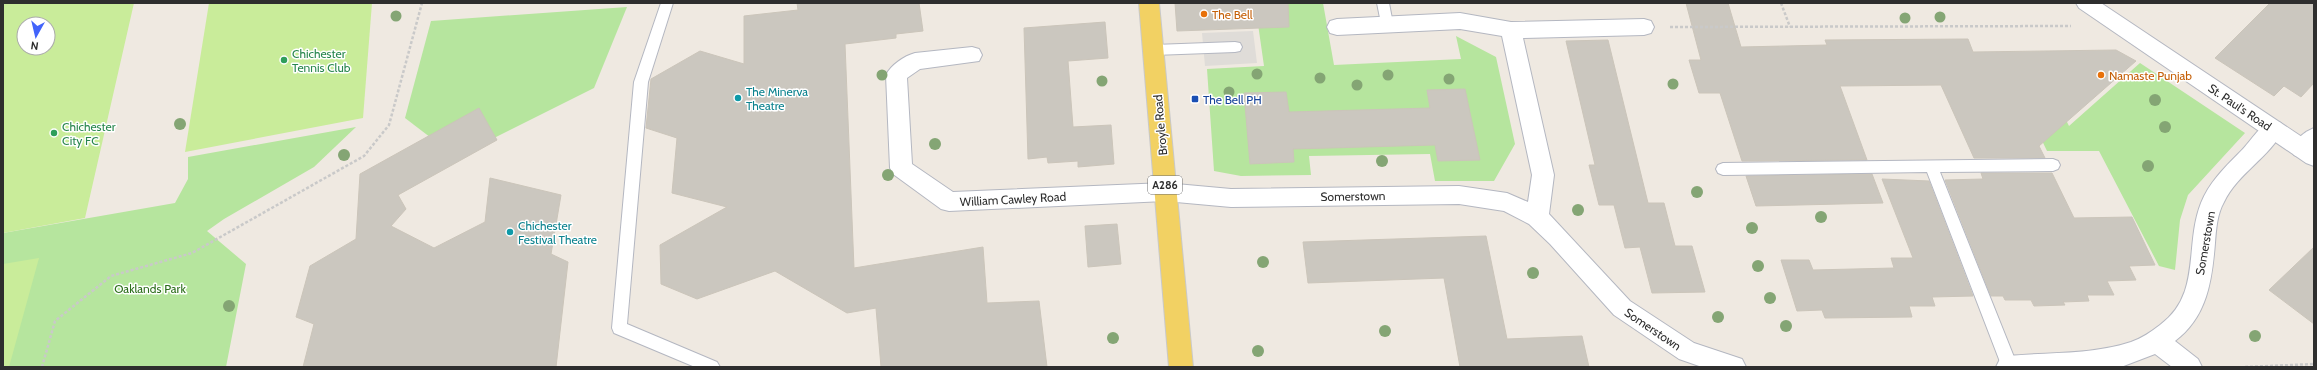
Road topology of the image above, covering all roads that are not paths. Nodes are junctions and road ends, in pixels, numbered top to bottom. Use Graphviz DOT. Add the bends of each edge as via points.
graph roads {
  1 [pos="667,3"];
  2 [pos="1149,3"];
  3 [pos="1383,3"];
  4 [pos="2086,3"];
  5 [pos="1387,24"];
  6 [pos="1337,26"];
  7 [pos="1644,28"];
  8 [pos="1511,30"];
  9 [pos="1235,46"];
  10 [pos="1154,50"];
  11 [pos="972,55"];
  12 [pos="2273,129"];
  13 [pos="2310,147"];
  14 [pos="2053,165"];
  15 [pos="1931,166"];
  16 [pos="1723,169"];
  17 [pos="1165,192"];
  18 [pos="1537,217"];
  19 [pos="2160,343"];
  20 [pos="1684,359"];
  21 [pos="712,367"];
  22 [pos="1180,367"];
  23 [pos="1734,367"];
  24 [pos="2009,367"];
  25 [pos="2190,367"];
  1 -- 21 [label="lane" via="642,82 619,328"];
  2 -- 10 [label="main road, Broyle Road / A286"];
  3 -- 5 [label="lane"];
  4 -- 12 [label="street, St. Paul's Road"];
  5 -- 6 [label="street"];
  5 -- 8 [label="street" via="1460,21"];
  7 -- 8 [label="street"];
  8 -- 18 [label="street" via="1542,175"];
  9 -- 10 [label="lane"];
  10 -- 17 [label="main road, Broyle Road / A286"];
  11 -- 17 [label="street, William Cawley Road" via="915,61 896,76 901,168 919,181 950,202"];
  12 -- 13 [label="street, St. Paul's Road"];
  12 -- 19 [label="street, Somerstown" via="2256,151 2225,181 2212,203 2196,296 2184,319"];
  14 -- 15 [label="lane"];
  15 -- 16 [label="lane"];
  15 -- 24 [label="lane"];
  17 -- 18 [label="street, Somerstown" via="1231,198 1459,194 1507,202"];
  17 -- 22 [label="main road, Broyle Road / A286"];
  18 -- 20 [label="street, Somerstown" via="1622,308"];
  19 -- 24 [label="street, Somerstown" via="2120,358 2080,364"];
  19 -- 25 [label="street"];
  20 -- 23 [label="street, Somerstown"];
}
